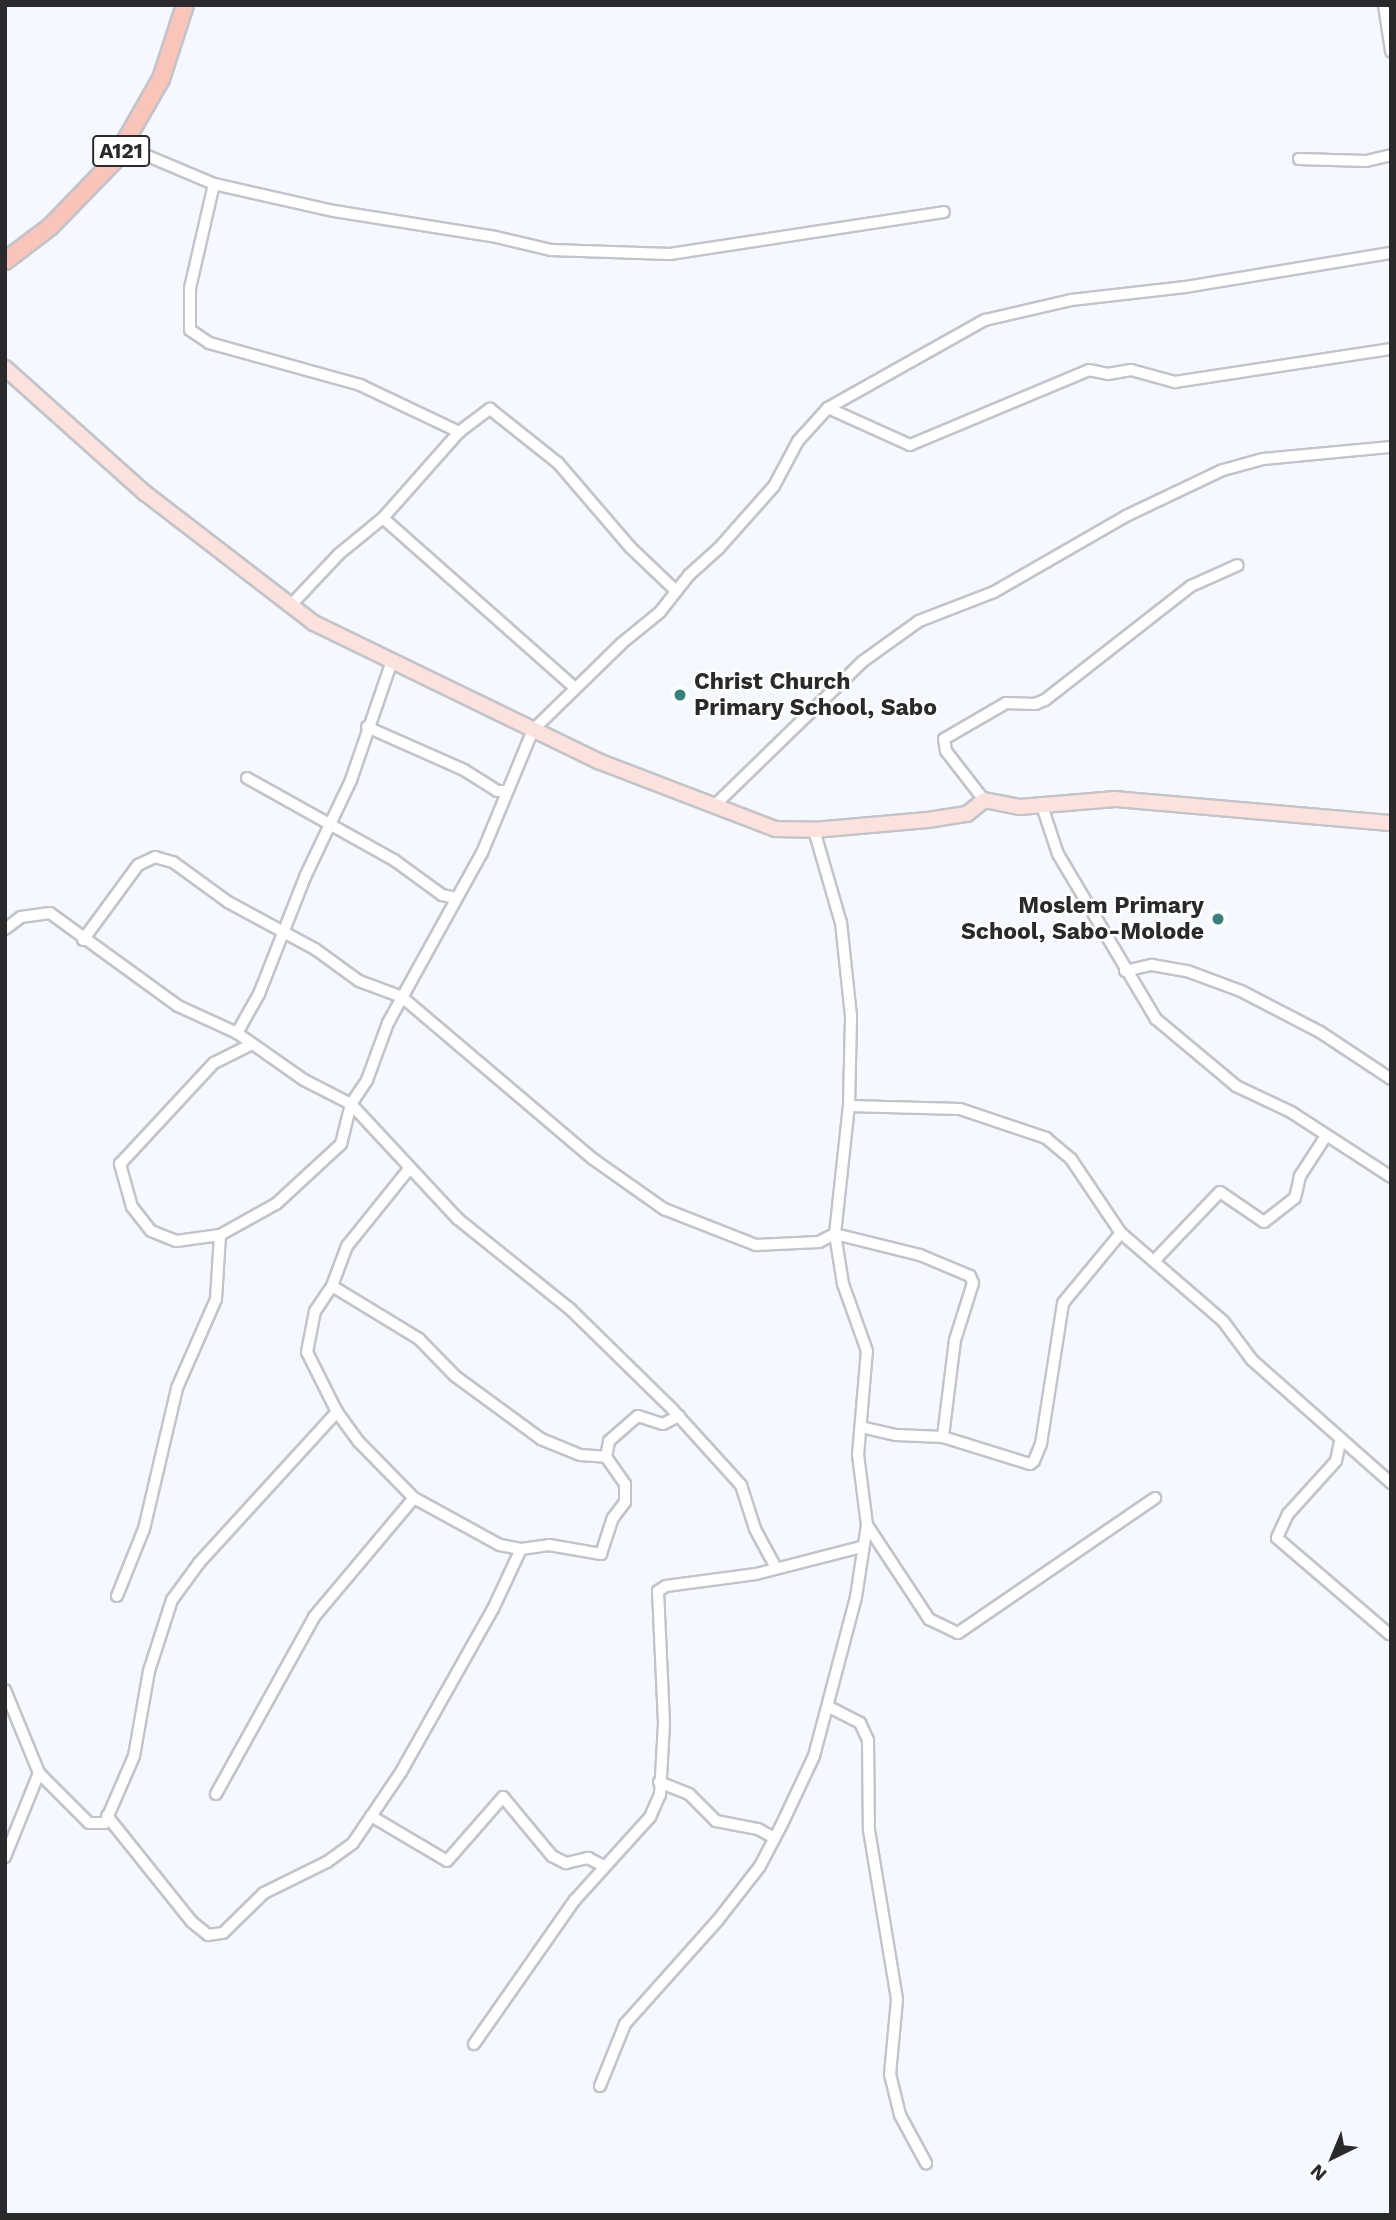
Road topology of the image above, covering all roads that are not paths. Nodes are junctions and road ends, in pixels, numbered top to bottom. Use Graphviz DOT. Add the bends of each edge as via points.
graph roads {
  1 [pos="185,5"];
  2 [pos="1384,5"];
  3 [pos="1391,51"];
  4 [pos="124,146"];
  5 [pos="1391,155"];
  6 [pos="1299,159"];
  7 [pos="214,184"];
  8 [pos="944,212"];
  9 [pos="1391,253"];
  10 [pos="5,261"];
  11 [pos="1391,349"];
  12 [pos="5,368"];
  13 [pos="828,408"];
  14 [pos="458,432"];
  15 [pos="1391,447"];
  16 [pos="383,519"];
  17 [pos="1238,565"];
  18 [pos="676,591"];
  19 [pos="290,606"];
  20 [pos="392,661"];
  21 [pos="575,688"];
  22 [pos="367,727"];
  23 [pos="533,730"];
  24 [pos="247,778"];
  25 [pos="505,791"];
  26 [pos="984,800"];
  27 [pos="1041,803"];
  28 [pos="715,805"];
  29 [pos="1391,823"];
  30 [pos="329,826"];
  31 [pos="814,830"];
  32 [pos="456,898"];
  33 [pos="5,929"];
  34 [pos="283,931"];
  35 [pos="83,940"];
  36 [pos="1125,971"];
  37 [pos="401,997"];
  38 [pos="237,1033"];
  39 [pos="252,1044"];
  40 [pos="1391,1079"];
  41 [pos="351,1104"];
  42 [pos="849,1106"];
  43 [pos="1326,1136"];
  44 [pos="409,1169"];
  45 [pos="1391,1177"];
  46 [pos="835,1234"];
  47 [pos="1121,1234"];
  48 [pos="220,1235"];
  49 [pos="1154,1261"];
  50 [pos="331,1286"];
  51 [pos="337,1412"];
  52 [pos="679,1416"];
  53 [pos="861,1427"];
  54 [pos="943,1437"];
  55 [pos="1340,1441"];
  56 [pos="606,1458"];
  57 [pos="1391,1483"];
  58 [pos="414,1498"];
  59 [pos="1155,1498"];
  60 [pos="867,1525"];
  61 [pos="861,1547"];
  62 [pos="522,1549"];
  63 [pos="776,1568"];
  64 [pos="117,1596"];
  65 [pos="1389,1634"];
  66 [pos="5,1690"];
  67 [pos="829,1707"];
  68 [pos="39,1773"];
  69 [pos="659,1782"];
  70 [pos="216,1794"];
  71 [pos="107,1816"];
  72 [pos="371,1816"];
  73 [pos="774,1838"];
  74 [pos="5,1857"];
  75 [pos="604,1866"];
  76 [pos="474,2044"];
  77 [pos="600,2086"];
  78 [pos="926,2162"];
  1 -- 4 [label="main road, A121" via="169,62"];
  2 -- 3 [label="street"];
  4 -- 7 [label="street"];
  4 -- 10 [label="main road, A121" via="84,196"];
  5 -- 6 [label="street" via="1366,161"];
  7 -- 8 [label="street" via="551,250 630,254 690,252 870,220"];
  7 -- 14 [label="street" via="190,288 190,330 209,343 360,385"];
  9 -- 13 [label="street" via="1185,287 1071,300 985,320"];
  11 -- 13 [label="street" via="1175,382 1131,370 1108,374 1089,370 910,445"];
  12 -- 19 [label="street" via="145,493"];
  13 -- 18 [label="street" via="798,441 774,486"];
  14 -- 16 [label="street"];
  14 -- 18 [label="street" via="490,409 525,434 558,463 630,547"];
  15 -- 28 [label="street" via="1263,459 1223,470 1126,516 1095,538 1050,558 994,592 919,621 854,670"];
  16 -- 19 [label="street" via="339,554"];
  16 -- 21 [label="street"];
  17 -- 26 [label="street" via="1191,586 1045,700 1006,703 944,739 946,751"];
  18 -- 21 [label="street" via="660,612"];
  19 -- 20 [label="street"];
  20 -- 22 [label="street"];
  20 -- 23 [label="street"];
  21 -- 23 [label="street"];
  22 -- 25 [label="street"];
  22 -- 30 [label="street" via="351,780"];
  23 -- 25 [label="street"];
  23 -- 28 [label="street" via="637,778"];
  24 -- 30 [label="street"];
  25 -- 32 [label="street" via="492,831"];
  26 -- 27 [label="street" via="1020,807"];
  26 -- 31 [label="street" via="967,814"];
  27 -- 29 [label="street" via="1156,801"];
  27 -- 36 [label="street" via="1054,845"];
  28 -- 31 [label="street" via="775,829"];
  30 -- 32 [label="street" via="394,860 442,895"];
  30 -- 34 [label="street"];
  31 -- 42 [label="street" via="841,923 851,1016"];
  32 -- 37 [label="street"];
  33 -- 35 [label="street" via="21,917 50,913"];
  34 -- 35 [label="street" via="228,902 173,862 155,857 138,865"];
  34 -- 37 [label="street" via="359,981"];
  34 -- 38 [label="street" via="259,994"];
  35 -- 38 [label="street" via="130,967 178,1006"];
  36 -- 40 [label="street" via="1152,965 1188,971 1241,991 1320,1032"];
  36 -- 43 [label="street" via="1156,1019 1184,1046 1236,1086 1291,1112"];
  37 -- 41 [label="street" via="367,1080"];
  37 -- 46 [label="street" via="593,1159 664,1209 756,1245 819,1242"];
  38 -- 39 [label="street"];
  39 -- 41 [label="street" via="338,1101"];
  39 -- 48 [label="street" via="214,1062 120,1164 132,1207 151,1231 176,1241"];
  41 -- 44 [label="street"];
  41 -- 48 [label="street" via="341,1144 319,1167 258,1217"];
  42 -- 46 [label="street"];
  42 -- 47 [label="street" via="960,1109 1046,1138 1071,1159"];
  43 -- 45 [label="street"];
  43 -- 49 [label="street" via="1300,1176 1294,1198 1264,1222 1220,1192"];
  44 -- 50 [label="street" via="388,1200 357,1229"];
  44 -- 52 [label="street" via="485,1244 601,1336"];
  46 -- 53 [label="street" via="844,1284 867,1351"];
  46 -- 54 [label="street" via="920,1255 972,1278 955,1340"];
  47 -- 49 [label="street"];
  47 -- 54 [label="street" via="1063,1303 1041,1444 1034,1461 1030,1464"];
  48 -- 64 [label="street" via="216,1299 177,1388 144,1529"];
  49 -- 55 [label="street" via="1223,1321 1252,1360"];
  50 -- 51 [label="street" via="315,1311 307,1352"];
  50 -- 56 [label="street" via="411,1333 455,1376 541,1439 580,1455"];
  51 -- 58 [label="street" via="359,1442"];
  51 -- 71 [label="street" via="199,1563 172,1600 149,1671 134,1756 115,1808"];
  52 -- 56 [label="street" via="663,1424 638,1416 609,1441"];
  52 -- 63 [label="street" via="741,1485 755,1529"];
  53 -- 54 [label="street" via="896,1435"];
  53 -- 60 [label="street" via="859,1480"];
  55 -- 57 [label="street"];
  55 -- 65 [label="street" via="1336,1461 1288,1514 1277,1538"];
  56 -- 62 [label="street" via="625,1484 625,1502 613,1518 601,1554 549,1545"];
  58 -- 62 [label="street" via="500,1545"];
  58 -- 70 [label="street" via="314,1617"];
  59 -- 60 [label="street" via="958,1633 929,1619"];
  60 -- 61 [label="street"];
  61 -- 63 [label="street"];
  61 -- 67 [label="street" via="856,1597"];
  62 -- 72 [label="street" via="461,1665"];
  63 -- 69 [label="street" via="658,1591 664,1742"];
  66 -- 68 [label="street"];
  67 -- 73 [label="street" via="814,1756"];
  67 -- 78 [label="street" via="860,1723 868,1740 869,1830 897,2000 890,2074 900,2115"];
  68 -- 71 [label="street" via="89,1823 105,1823"];
  68 -- 74 [label="street"];
  69 -- 73 [label="street" via="689,1794 716,1821 758,1829"];
  69 -- 75 [label="street" via="660,1795 650,1817"];
  71 -- 72 [label="street" via="192,1922 216,1936 264,1893 327,1862 353,1843"];
  72 -- 75 [label="street" via="447,1861 503,1797 552,1856 566,1863 589,1858"];
  73 -- 77 [label="street" via="760,1866 718,1920 625,2024"];
  75 -- 76 [label="street" via="575,1899"];
}
